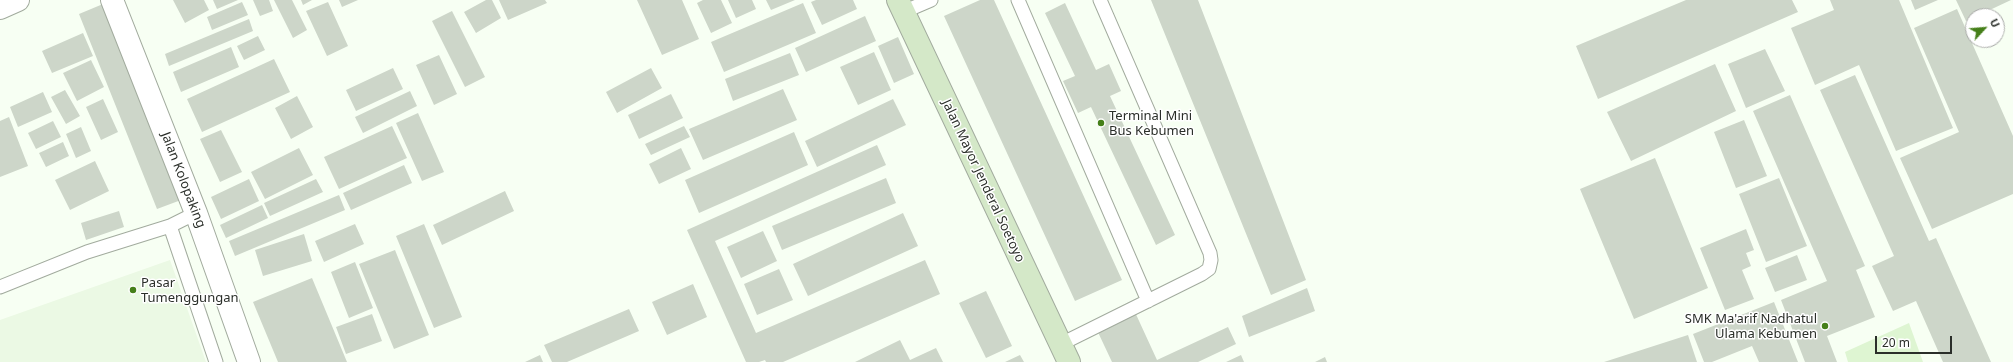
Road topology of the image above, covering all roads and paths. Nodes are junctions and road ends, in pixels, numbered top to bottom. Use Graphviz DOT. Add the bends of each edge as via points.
graph roads {
  1 [pos="18,0"];
  2 [pos="112,0"];
  3 [pos="931,0"];
  4 [pos="1018,0"];
  5 [pos="1100,0"];
  6 [pos="900,6"];
  7 [pos="0,8"];
  8 [pos="196,213"];
  9 [pos="170,226"];
  10 [pos="0,286"];
  11 [pos="1148,301"];
  12 [pos="1065,353"];
  13 [pos="216,362"];
  14 [pos="249,362"];
  1 -- 7 [label="street"];
  2 -- 8 [label="street, Jalan Kolopaking"];
  3 -- 6 [label="lane"];
  4 -- 11 [label="lane"];
  5 -- 11 [label="lane" via="1210,253 1209,269"];
  6 -- 12 [label="main road, Jalan Mayor Jenderal Soetoyo"];
  8 -- 9 [label="lane"];
  8 -- 14 [label="street, Jalan Kolopaking"];
  9 -- 10 [label="lane" via="87,252"];
  9 -- 13 [label="lane"];
  11 -- 12 [label="lane"];
}
